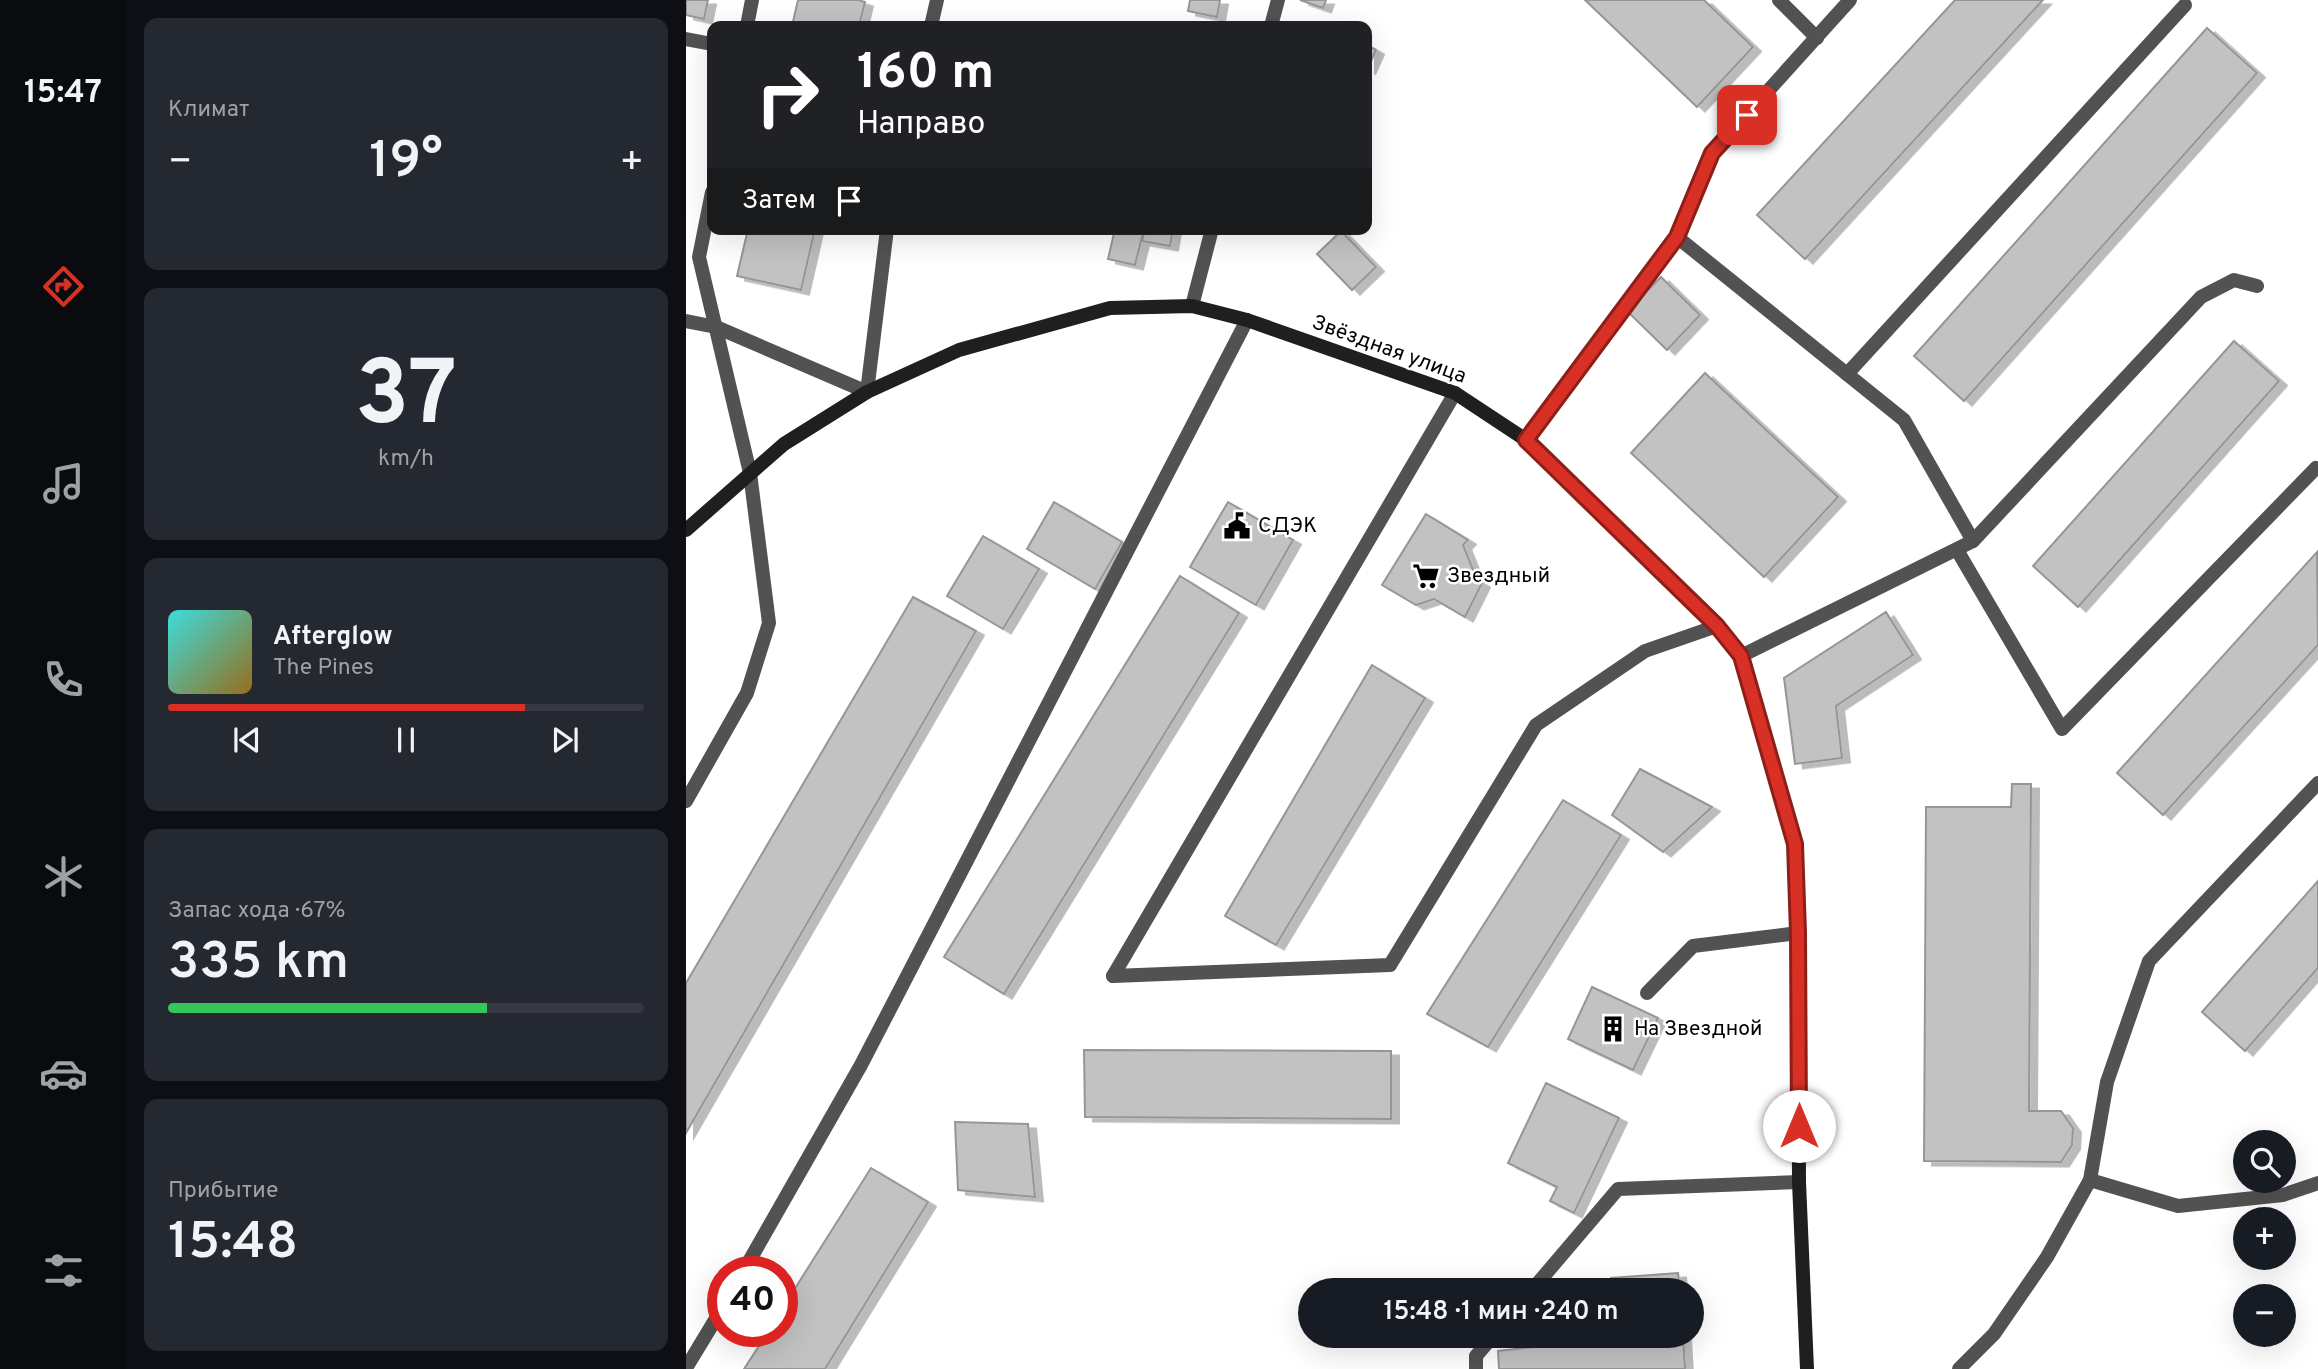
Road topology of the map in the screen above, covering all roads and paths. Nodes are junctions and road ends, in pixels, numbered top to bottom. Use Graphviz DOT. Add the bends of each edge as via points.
graph roads {
  1 [pos="752,0"];
  2 [pos="937,0"];
  3 [pos="1278,0"];
  4 [pos="1779,0"];
  5 [pos="1850,0"];
  6 [pos="2185,5"];
  7 [pos="748,21"];
  8 [pos="932,21"];
  9 [pos="1272,21"];
  10 [pos="1816,38"];
  11 [pos="686,39"];
  12 [pos="707,43"];
  13 [pos="707,217"];
  14 [pos="886,235"];
  15 [pos="1210,235"];
  16 [pos="1677,237"];
  17 [pos="2258,286"];
  18 [pos="1192,306"];
  19 [pos="1247,320"];
  20 [pos="686,321"];
  21 [pos="716,327"];
  22 [pos="1847,374"];
  23 [pos="867,393"];
  24 [pos="1455,393"];
  25 [pos="1526,440"];
  26 [pos="2318,469"];
  27 [pos="750,473"];
  28 [pos="686,530"];
  29 [pos="1973,541"];
  30 [pos="1957,550"];
  31 [pos="1717,626"];
  32 [pos="1741,656"];
  33 [pos="2318,783"];
  34 [pos="686,801"];
  35 [pos="1798,933"];
  36 [pos="1647,993"];
  37 [pos="2090,1180"];
  38 [pos="1799,1182"];
  39 [pos="2318,1183"];
  40 [pos="752,1256"];
  41 [pos="1542,1278"];
  42 [pos="707,1333"];
  43 [pos="1483,1348"];
  44 [pos="686,1368"];
  45 [pos="1476,1369"];
  46 [pos="1807,1369"];
  47 [pos="1959,1369"];
  1 -- 7 [label="street"];
  2 -- 8 [label="street"];
  3 -- 9 [label="street"];
  4 -- 10 [label="street"];
  5 -- 10 [label="street"];
  6 -- 22 [label="street"];
  10 -- 16 [label="street" via="1712,153"];
  11 -- 12 [label="street"];
  13 -- 21 [label="street" via="699,257"];
  14 -- 23 [label="street"];
  15 -- 18 [label="street"];
  16 -- 22 [label="street"];
  16 -- 25 [label="street"];
  17 -- 29 [label="street" via="2234,280 2202,298"];
  18 -- 19 [label="street, Звёздная улица"];
  18 -- 23 [label="street, Звёздная улица" via="1110,308 959,350"];
  19 -- 24 [label="street, Звёздная улица"];
  19 -- 40 [label="street" via="861,1065"];
  20 -- 21 [label="street"];
  21 -- 23 [label="street"];
  21 -- 27 [label="street"];
  22 -- 29 [label="street" via="1904,420"];
  23 -- 27 [label="street, Звёздная улица" via="784,444"];
  24 -- 25 [label="street, Звёздная улица"];
  24 -- 31 [label="street" via="1114,976 1390,965 1536,725 1645,651"];
  25 -- 31 [label="street, Звёздная улица"];
  26 -- 30 [label="street" via="2062,729"];
  27 -- 28 [label="street, Звёздная улица"];
  27 -- 34 [label="street" via="769,623 747,693"];
  29 -- 30 [label="street"];
  30 -- 32 [label="street"];
  31 -- 32 [label="street, Звёздная улица"];
  32 -- 35 [label="street, Звёздная улица" via="1795,844"];
  33 -- 37 [label="street" via="2149,961 2107,1082"];
  35 -- 36 [label="street" via="1692,946"];
  35 -- 38 [label="street, Звёздная улица"];
  37 -- 39 [label="street" via="2178,1206 2283,1195"];
  37 -- 47 [label="street" via="2048,1257 1994,1334"];
  38 -- 41 [label="street" via="1618,1189"];
  38 -- 46 [label="street, Звёздная улица"];
  42 -- 44 [label="street"];
  43 -- 45 [label="street" via="1476,1356"];
}
